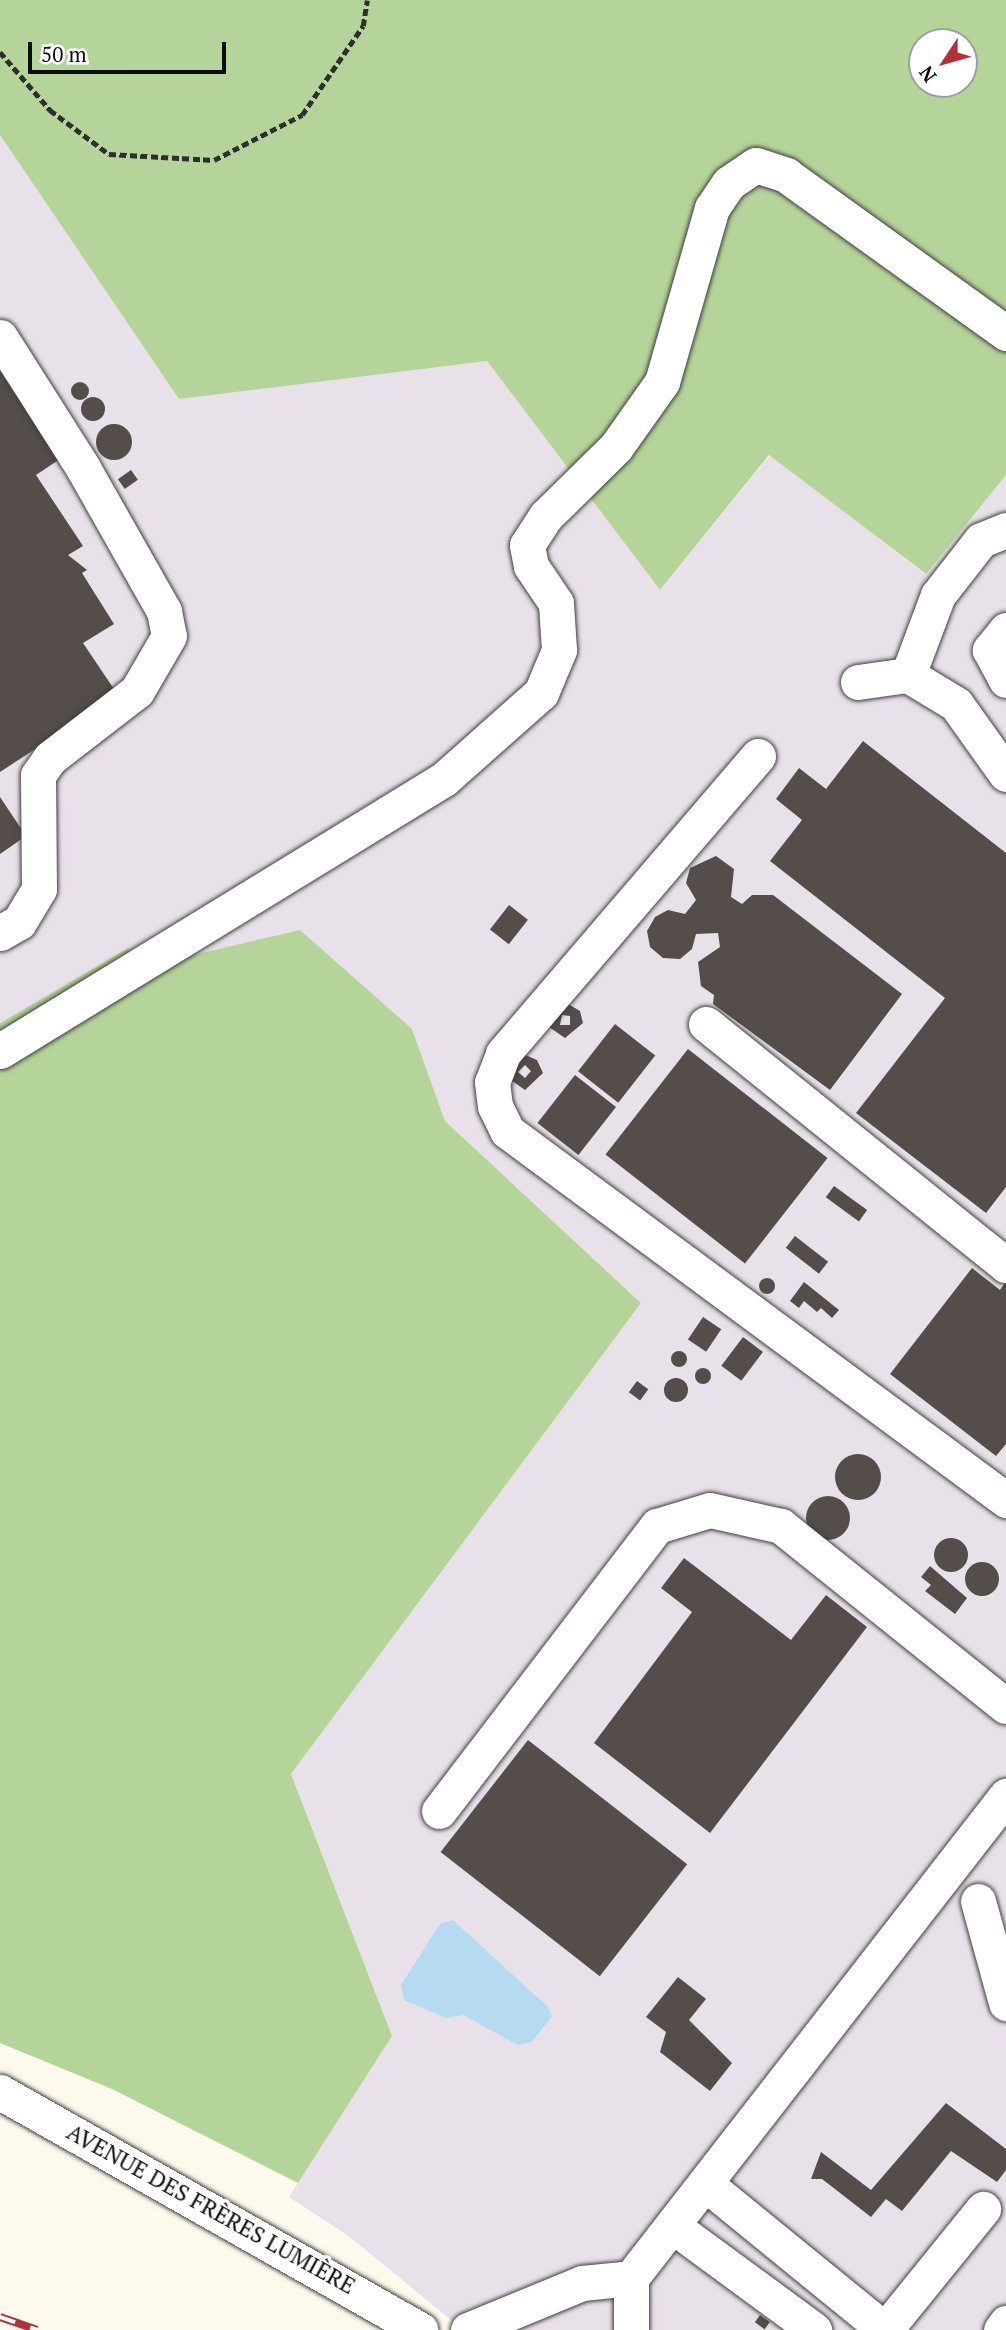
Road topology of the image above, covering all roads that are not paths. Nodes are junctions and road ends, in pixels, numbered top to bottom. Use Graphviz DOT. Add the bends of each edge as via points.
graph roads {
  1 [pos="1006,333"];
  2 [pos="0,337"];
  3 [pos="1006,530"];
  4 [pos="1006,630"];
  5 [pos="908,675"];
  6 [pos="1006,680"];
  7 [pos="858,682"];
  8 [pos="758,756"];
  9 [pos="1006,774"];
  10 [pos="0,933"];
  11 [pos="706,1024"];
  12 [pos="0,1051"];
  13 [pos="1006,1265"];
  14 [pos="1006,1500"];
  15 [pos="1006,1706"];
  16 [pos="1006,1796"];
  17 [pos="439,1811"];
  18 [pos="932,1892"];
  19 [pos="992,1903"];
  20 [pos="1006,2003"];
  21 [pos="0,2092"];
  22 [pos="707,2185"];
  23 [pos="983,2209"];
  24 [pos="674,2227"];
  25 [pos="631,2278"];
  26 [pos="1006,2323"];
  27 [pos="420,2330"];
  28 [pos="468,2330"];
  29 [pos="631,2330"];
  30 [pos="814,2330"];
  31 [pos="1001,2330"];
  1 -- 12 [label="street" via="786,175 756,165 729,183 712,208 662,382 616,447 546,516 527,545 531,566 556,603 559,650 541,693 444,779"];
  2 -- 10 [label="street" via="83,468 164,611 169,635 137,691 50,758 38,775 38,889 19,922"];
  3 -- 5 [label="street" via="981,540 937,595"];
  4 -- 6 [label="street" via="990,650"];
  5 -- 7 [label="street"];
  5 -- 9 [label="street" via="956,704"];
  8 -- 14 [label="street" via="503,1054 492,1082 495,1106 507,1131"];
  11 -- 13 [label="street"];
  15 -- 17 [label="street" via="781,1526 710,1510 657,1526"];
  16 -- 18 [label="street"];
  18 -- 19 [label="street"];
  18 -- 22 [label="street"];
  19 -- 20 [label="street"];
  21 -- 27 [label="street, AVENUE DES FRÈRES LUMIÈRE"];
  22 -- 23 [label="street" via="885,2330"];
  22 -- 24 [label="street"];
  24 -- 25 [label="street"];
  24 -- 30 [label="street"];
  25 -- 28 [label="street" via="582,2283"];
  25 -- 29 [label="street"];
  26 -- 31 [label="street"];
}
